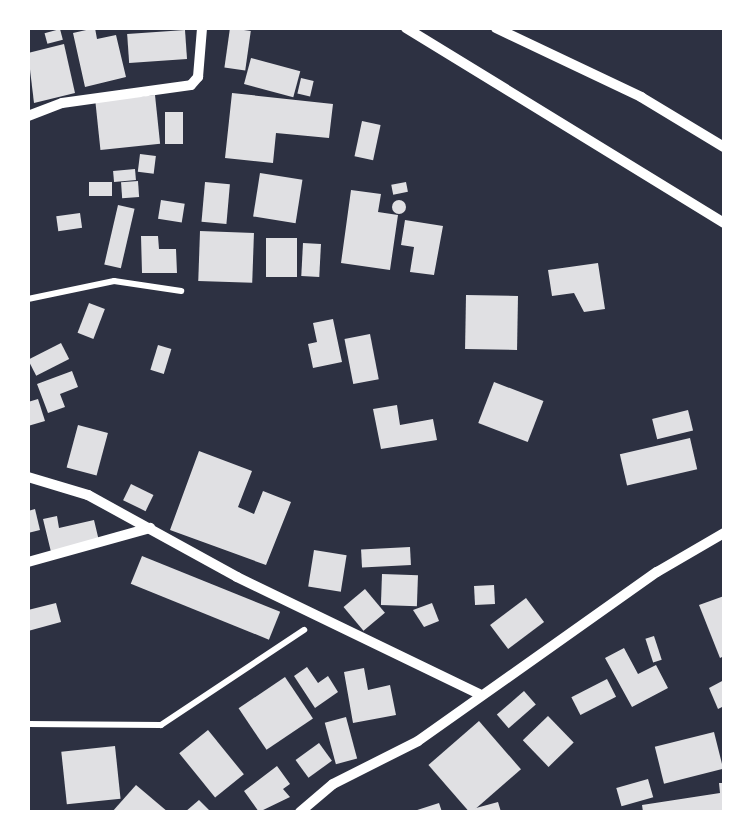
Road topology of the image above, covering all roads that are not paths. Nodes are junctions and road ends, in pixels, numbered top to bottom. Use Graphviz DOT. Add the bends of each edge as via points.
graph roads {
  1 [pos="202,28"];
  2 [pos="406,28"];
  3 [pos="496,28"];
  4 [pos="28,116"];
  5 [pos="724,148"];
  6 [pos="724,223"];
  7 [pos="28,477"];
  8 [pos="151,528"];
  9 [pos="724,533"];
  10 [pos="28,562"];
  11 [pos="479,694"];
  12 [pos="300,812"];
  1 -- 4 [label="street" via="198,77 191,84 98,96"];
  2 -- 6 [label="street"];
  3 -- 5 [label="street" via="641,97"];
  7 -- 8 [label="street" via="88,494"];
  8 -- 10 [label="street"];
  8 -- 11 [label="street"];
  9 -- 11 [label="street"];
  11 -- 12 [label="street" via="418,741 332,784"];
}
